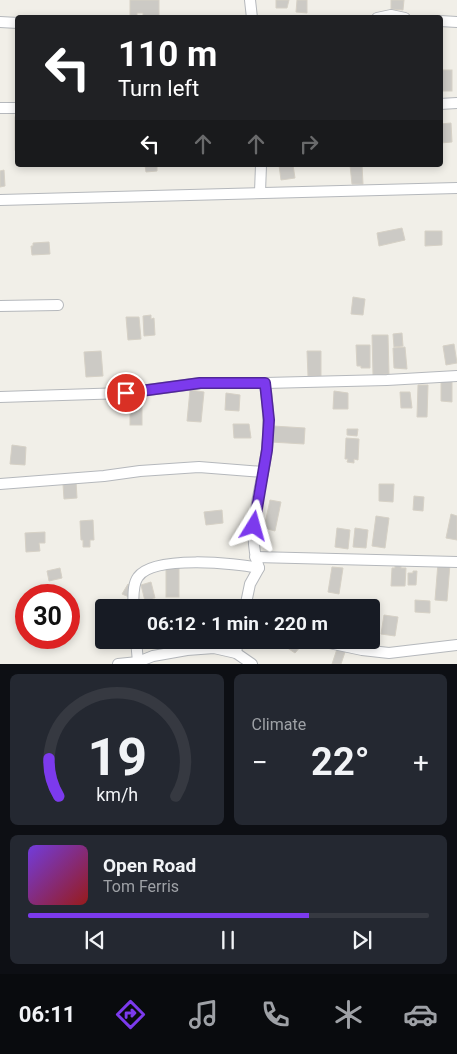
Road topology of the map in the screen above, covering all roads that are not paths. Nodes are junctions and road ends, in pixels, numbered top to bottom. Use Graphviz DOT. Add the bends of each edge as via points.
graph roads {
  1 [pos="250,0"];
  2 [pos="252,15"];
  3 [pos="443,21"];
  4 [pos="0,22"];
  5 [pos="457,22"];
  6 [pos="15,23"];
  7 [pos="443,104"];
  8 [pos="457,104"];
  9 [pos="0,108"];
  10 [pos="15,108"];
  11 [pos="261,167"];
  12 [pos="457,188"];
  13 [pos="260,192"];
  14 [pos="0,200"];
  15 [pos="58,305"];
  16 [pos="0,306"];
  17 [pos="457,376"];
  18 [pos="265,383"];
  19 [pos="0,397"];
  20 [pos="262,472"];
  21 [pos="0,484"];
  22 [pos="255,556"];
  23 [pos="457,562"];
  24 [pos="259,568"];
  25 [pos="134,599"];
  26 [pos="247,599"];
  27 [pos="457,645"];
  28 [pos="137,649"];
  29 [pos="237,649"];
  30 [pos="357,649"];
  31 [pos="236,653"];
  32 [pos="138,662"];
  33 [pos="118,664"];
  34 [pos="252,664"];
  1 -- 2 [label="street"];
  3 -- 5 [label="street"];
  4 -- 6 [label="street"];
  7 -- 8 [label="street"];
  9 -- 10 [label="street"];
  11 -- 13 [label="street"];
  12 -- 13 [label="street"];
  13 -- 14 [label="street"];
  15 -- 16 [label="street"];
  17 -- 18 [label="street"];
  18 -- 19 [label="street" via="200,383 126,393"];
  18 -- 20 [label="street" via="269,420"];
  20 -- 21 [label="street" via="199,467"];
  20 -- 22 [label="street" via="254,526"];
  22 -- 23 [label="street"];
  22 -- 24 [label="street"];
  24 -- 25 [label="street" via="216,563 153,567 138,577"];
  24 -- 26 [label="street" via="250,584"];
  27 -- 30 [label="street" via="389,653"];
  28 -- 32 [label="street"];
  29 -- 31 [label="street"];
  31 -- 32 [label="street" via="214,648 187,650"];
  31 -- 34 [label="street"];
  32 -- 33 [label="street"];
}
